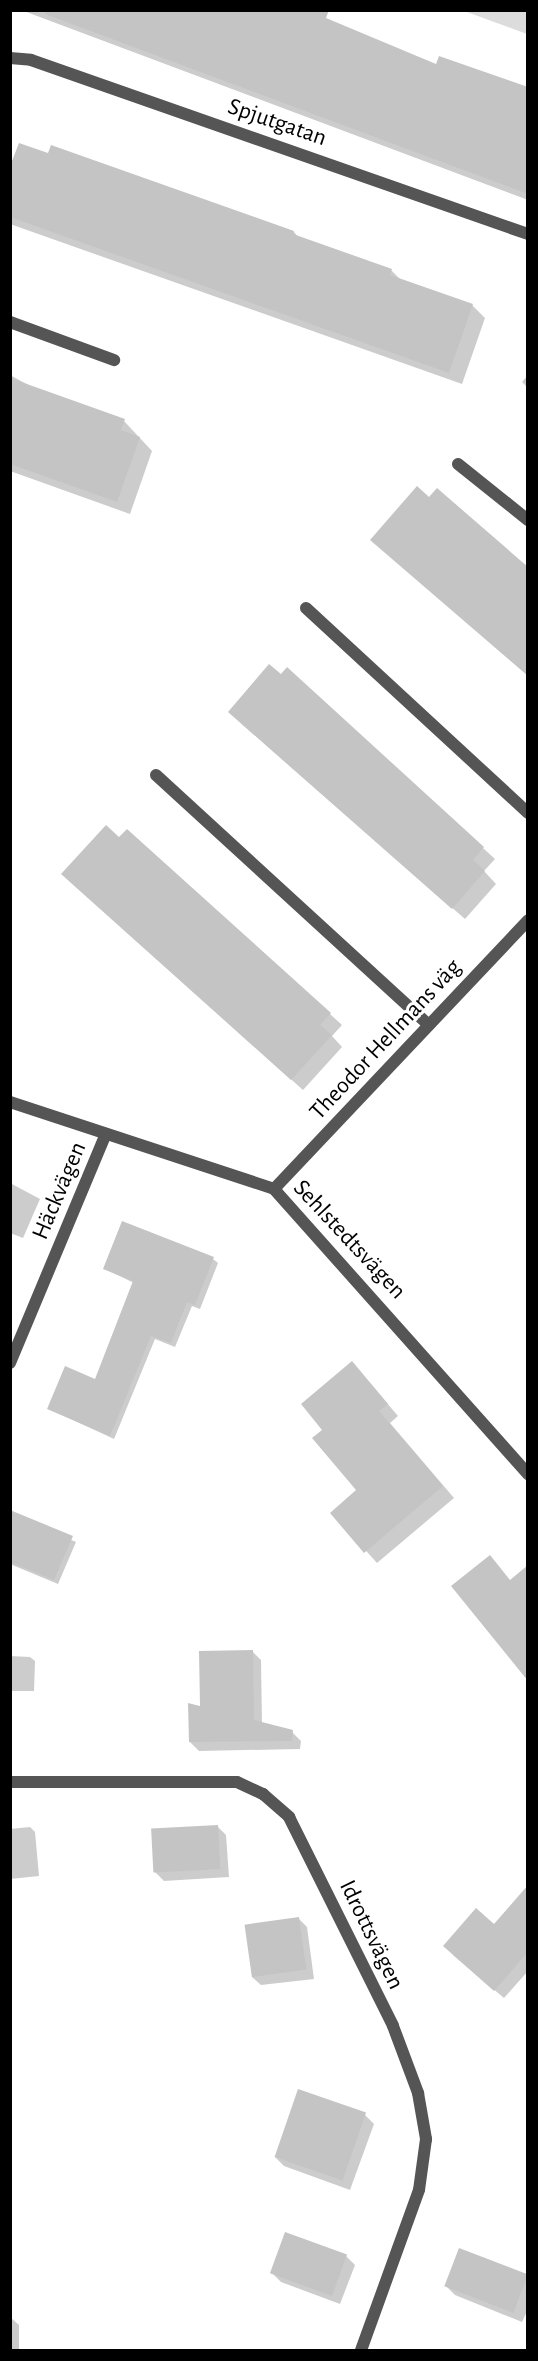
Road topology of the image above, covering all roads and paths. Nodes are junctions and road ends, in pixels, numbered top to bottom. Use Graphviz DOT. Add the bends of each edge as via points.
graph roads {
  1 [pos="10,58"];
  2 [pos="528,234"];
  3 [pos="10,322"];
  4 [pos="114,360"];
  5 [pos="458,464"];
  6 [pos="528,520"];
  7 [pos="306,608"];
  8 [pos="156,775"];
  9 [pos="528,813"];
  10 [pos="528,920"];
  11 [pos="429,1024"];
  12 [pos="10,1102"];
  13 [pos="106,1134"];
  14 [pos="274,1189"];
  15 [pos="10,1363"];
  16 [pos="528,1474"];
  17 [pos="10,1782"];
  18 [pos="361,2350"];
  1 -- 2 [label="street, Spjutgatan" via="31,60"];
  3 -- 4 [label="street"];
  5 -- 6 [label="street"];
  7 -- 9 [label="street"];
  8 -- 11 [label="street"];
  10 -- 11 [label="street, Theodor Hellmans väg"];
  11 -- 14 [label="street, Theodor Hellmans väg"];
  12 -- 13 [label="street, Sehlstedtsvägen"];
  13 -- 14 [label="street, Sehlstedtsvägen"];
  13 -- 15 [label="street, Häckvägen"];
  14 -- 16 [label="street, Sehlstedtsvägen"];
  17 -- 18 [label="street, Idrottsvägen" via="237,1782 263,1794 289,1817 393,2026 418,2093 426,2139 419,2190"];
}
